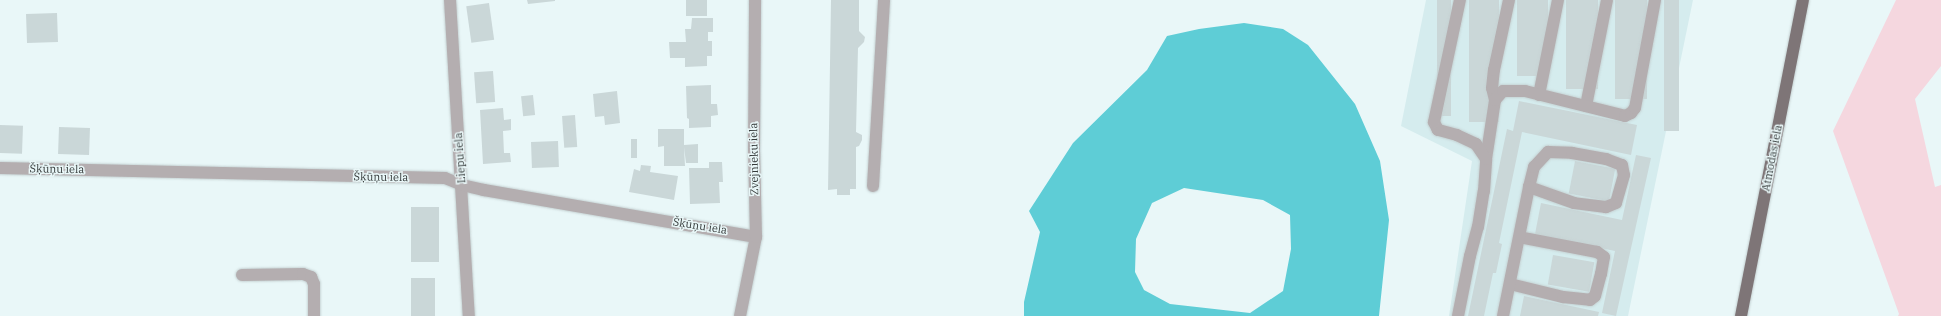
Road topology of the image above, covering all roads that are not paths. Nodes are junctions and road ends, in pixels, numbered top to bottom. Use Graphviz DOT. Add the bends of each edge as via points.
graph roads {
  1 [pos="450,0"];
  2 [pos="755,0"];
  3 [pos="884,0"];
  4 [pos="1460,0"];
  5 [pos="1509,0"];
  6 [pos="1558,0"];
  7 [pos="1607,0"];
  8 [pos="1656,0"];
  9 [pos="1803,0"];
  10 [pos="1539,95"];
  11 [pos="1495,100"];
  12 [pos="1586,106"];
  13 [pos="1486,159"];
  14 [pos="0,168"];
  15 [pos="462,186"];
  16 [pos="873,186"];
  17 [pos="1530,187"];
  18 [pos="756,237"];
  19 [pos="1519,237"];
  20 [pos="242,275"];
  21 [pos="1510,284"];
  22 [pos="314,316"];
  23 [pos="469,316"];
  24 [pos="740,316"];
  25 [pos="1458,316"];
  26 [pos="1504,316"];
  27 [pos="1741,316"];
  1 -- 15 [label="street, Liepu iela"];
  2 -- 18 [label="street, Zvejnieku iela"];
  3 -- 16 [label="street"];
  4 -- 13 [label="street" via="1434,122 1438,130 1476,144"];
  5 -- 11 [label="street" via="1494,70 1492,88"];
  6 -- 10 [label="street"];
  7 -- 12 [label="street"];
  8 -- 12 [label="street" via="1635,108 1625,116"];
  9 -- 27 [label="main road, Atmodas iela"];
  10 -- 11 [label="street" via="1525,91 1503,91"];
  10 -- 12 [label="street"];
  11 -- 13 [label="street"];
  13 -- 25 [label="street" via="1478,227"];
  14 -- 15 [label="street, Šķūņu iela" via="445,178"];
  15 -- 18 [label="street, Šķūņu iela"];
  15 -- 23 [label="street, Liepu iela"];
  17 -- 17 [label="street" via="1534,167 1548,152 1606,159 1622,165 1624,175 1616,203 1606,207 1574,203"];
  17 -- 19 [label="street"];
  18 -- 24 [label="street, Zvejnieku iela"];
  19 -- 21 [label="street"];
  19 -- 21 [label="street" via="1597,252 1604,257 1601,274 1595,296 1590,300 1563,297"];
  20 -- 22 [label="street" via="303,274 312,277"];
  21 -- 26 [label="street"];
}
